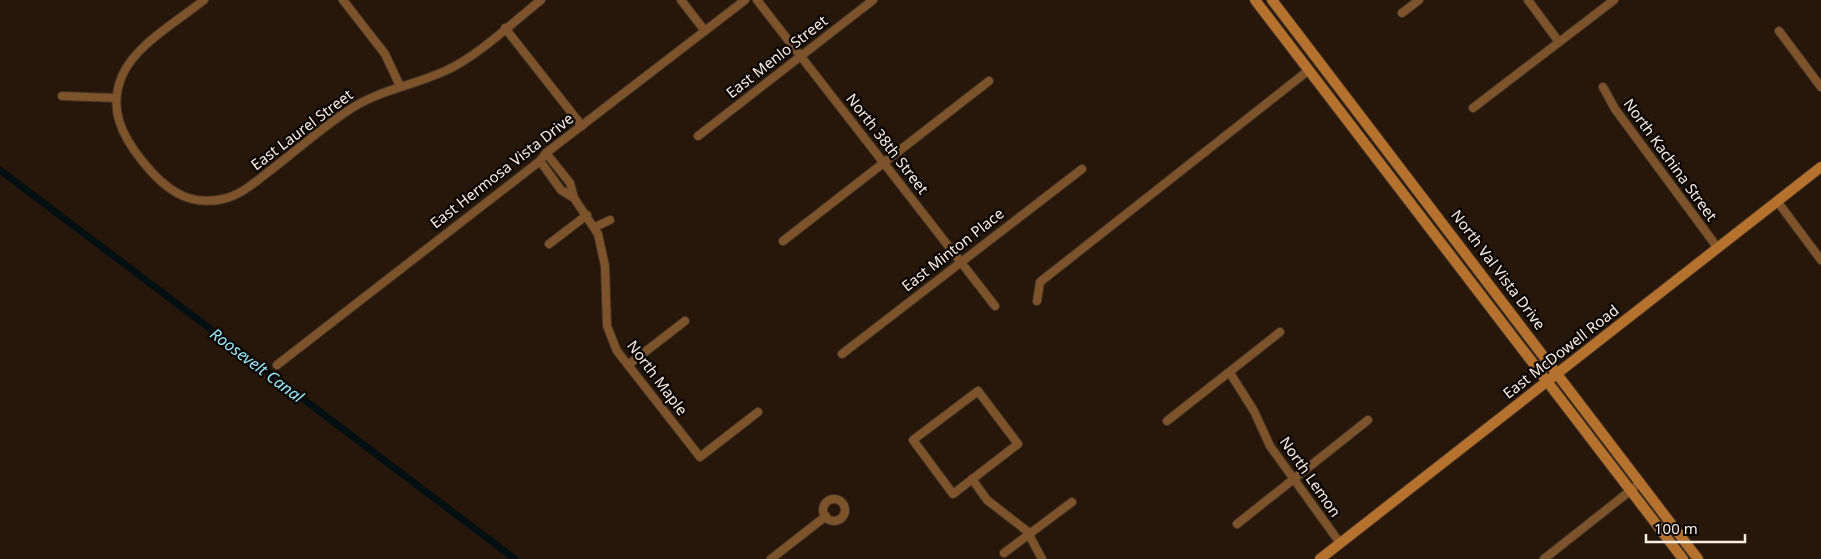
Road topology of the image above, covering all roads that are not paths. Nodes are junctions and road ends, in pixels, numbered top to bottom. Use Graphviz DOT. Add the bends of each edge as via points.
graph roads {
  1 [pos="204,0"];
  2 [pos="343,0"];
  3 [pos="541,0"];
  4 [pos="681,0"];
  5 [pos="745,0"];
  6 [pos="757,0"];
  7 [pos="873,0"];
  8 [pos="1256,0"];
  9 [pos="1272,0"];
  10 [pos="1419,0"];
  11 [pos="1528,0"];
  12 [pos="1614,0"];
  13 [pos="1402,13"];
  14 [pos="506,28"];
  15 [pos="1779,30"];
  16 [pos="705,31"];
  17 [pos="1559,42"];
  18 [pos="801,56"];
  19 [pos="1320,62"];
  20 [pos="1309,70"];
  21 [pos="1333,79"];
  22 [pos="989,81"];
  23 [pos="400,86"];
  24 [pos="1322,87"];
  25 [pos="1602,87"];
  26 [pos="1821,87"];
  27 [pos="62,96"];
  28 [pos="116,98"];
  29 [pos="1473,108"];
  30 [pos="582,126"];
  31 [pos="698,136"];
  32 [pos="546,153"];
  33 [pos="540,160"];
  34 [pos="884,162"];
  35 [pos="1821,167"];
  36 [pos="1082,169"];
  37 [pos="1410,179"];
  38 [pos="1399,187"];
  39 [pos="574,198"];
  40 [pos="1777,201"];
  41 [pos="587,215"];
  42 [pos="610,220"];
  43 [pos="595,227"];
  44 [pos="782,241"];
  45 [pos="549,244"];
  46 [pos="1717,247"];
  47 [pos="1464,250"];
  48 [pos="1453,258"];
  49 [pos="1821,260"];
  50 [pos="961,262"];
  51 [pos="1037,301"];
  52 [pos="995,306"];
  53 [pos="685,321"];
  54 [pos="1280,332"];
  55 [pos="842,354"];
  56 [pos="628,364"];
  57 [pos="277,365"];
  58 [pos="1230,373"];
  59 [pos="1558,374"];
  60 [pos="1547,382"];
  61 [pos="758,412"];
  62 [pos="1368,420"];
  63 [pos="1167,421"];
  64 [pos="972,479"];
  65 [pos="1293,480"];
  66 [pos="1640,483"];
  67 [pos="1631,491"];
  68 [pos="1072,502"];
  69 [pos="826,516"];
  70 [pos="1237,524"];
  71 [pos="1029,535"];
  72 [pos="1340,543"];
  73 [pos="1004,553"];
  74 [pos="771,559"];
  75 [pos="1042,559"];
  76 [pos="1320,559"];
  77 [pos="1544,559"];
  78 [pos="1683,559"];
  79 [pos="1698,559"];
  1 -- 28 [label="street" via="139,51 122,76"];
  2 -- 23 [label="street" via="385,54"];
  3 -- 14 [label="street, East Laurel Street"];
  4 -- 16 [label="street"];
  5 -- 16 [label="street, East Hermosa Vista Drive"];
  6 -- 18 [label="street, North 38th Street"];
  7 -- 18 [label="street, East Menlo Street"];
  8 -- 20 [label="main road, North Val Vista Drive"];
  9 -- 19 [label="main road, North Val Vista Drive"];
  10 -- 13 [label="street"];
  11 -- 17 [label="street"];
  12 -- 17 [label="street"];
  14 -- 23 [label="street, East Laurel Street" via="448,70"];
  14 -- 30 [label="street"];
  15 -- 26 [label="street"];
  16 -- 30 [label="street, East Hermosa Vista Drive"];
  17 -- 29 [label="street"];
  18 -- 31 [label="street, East Menlo Street"];
  18 -- 34 [label="street, North 38th Street"];
  19 -- 20 [label="main road"];
  19 -- 21 [label="main road, North Val Vista Drive"];
  20 -- 24 [label="main road, North Val Vista Drive"];
  20 -- 51 [label="street" via="1040,282"];
  21 -- 24 [label="main road"];
  21 -- 37 [label="main road, North Val Vista Drive"];
  22 -- 34 [label="street"];
  23 -- 28 [label="street, East Laurel Street" via="367,99 342,114 242,191 213,200 193,200 173,193 154,176 122,134"];
  24 -- 38 [label="main road, North Val Vista Drive"];
  25 -- 46 [label="street, North Kachina Street"];
  27 -- 28 [label="street"];
  30 -- 32 [label="street, East Hermosa Vista Drive"];
  32 -- 33 [label="street, East Hermosa Vista Drive"];
  32 -- 39 [label="street, North Maple" via="570,183"];
  33 -- 39 [label="street, North Maple" via="561,190"];
  33 -- 57 [label="street, East Hermosa Vista Drive"];
  34 -- 44 [label="street"];
  34 -- 50 [label="street, North 38th Street"];
  35 -- 40 [label="main road, East McDowell Road"];
  36 -- 50 [label="street, East Minton Place"];
  37 -- 38 [label="main road"];
  37 -- 47 [label="main road, North Val Vista Drive"];
  38 -- 48 [label="main road, North Val Vista Drive"];
  39 -- 41 [label="street, North Maple"];
  40 -- 46 [label="main road, East McDowell Road"];
  40 -- 49 [label="street"];
  41 -- 43 [label="street, North Maple"];
  41 -- 45 [label="street"];
  42 -- 43 [label="street"];
  43 -- 56 [label="street, North Maple" via="605,266 607,326 617,351"];
  46 -- 59 [label="main road, East McDowell Road"];
  47 -- 48 [label="main road"];
  47 -- 59 [label="main road, North Val Vista Drive"];
  48 -- 60 [label="main road, North Val Vista Drive"];
  50 -- 52 [label="street, North 38th Street"];
  50 -- 55 [label="street, East Minton Place"];
  53 -- 56 [label="street"];
  54 -- 58 [label="street"];
  56 -- 61 [label="street, North Maple" via="700,457"];
  58 -- 63 [label="street"];
  58 -- 65 [label="street, North Lemon" via="1254,411 1270,446"];
  59 -- 60 [label="main road, East McDowell Road"];
  59 -- 66 [label="main road, North Val Vista Drive"];
  60 -- 67 [label="main road, North Val Vista Drive"];
  60 -- 72 [label="main road, East McDowell Road"];
  62 -- 65 [label="street"];
  64 -- 64 [label="street" via="953,494 913,440 978,391 1018,444"];
  64 -- 71 [label="street" via="987,500"];
  65 -- 70 [label="street"];
  65 -- 72 [label="street, North Lemon"];
  66 -- 67 [label="street"];
  66 -- 79 [label="main road, North Val Vista Drive"];
  67 -- 77 [label="street"];
  67 -- 78 [label="main road, North Val Vista Drive"];
  68 -- 71 [label="street"];
  69 -- 74 [label="street"];
  71 -- 73 [label="street"];
  71 -- 75 [label="street"];
  72 -- 76 [label="main road, East McDowell Road"];
}
